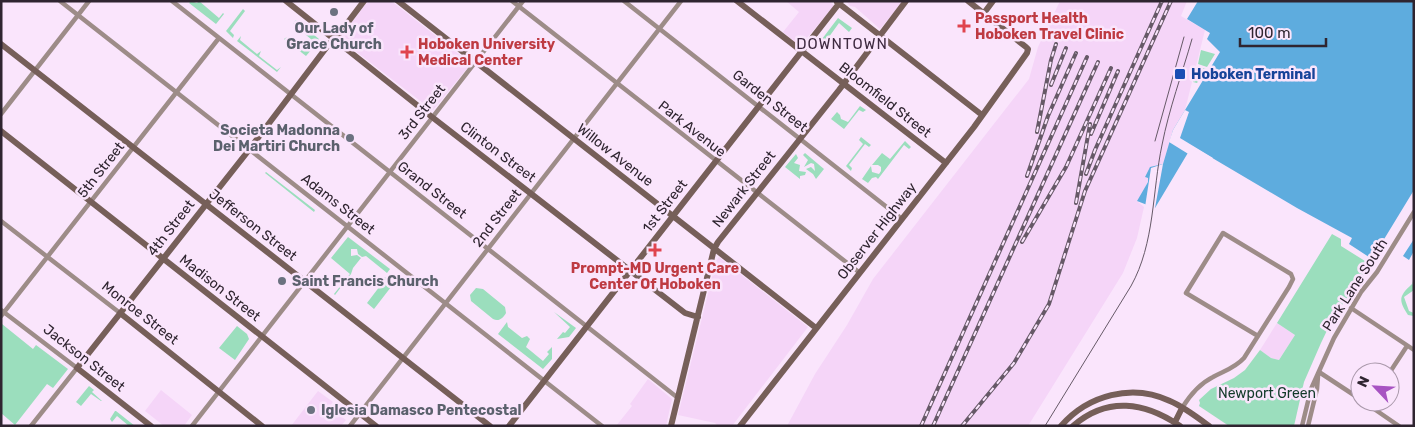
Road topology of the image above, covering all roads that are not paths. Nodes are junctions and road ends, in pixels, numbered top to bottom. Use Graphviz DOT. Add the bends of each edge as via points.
graph roads {
  1 [pos="60,1"];
  2 [pos="89,1"];
  3 [pos="172,1"];
  4 [pos="286,1"];
  5 [pos="364,1"];
  6 [pos="398,1"];
  7 [pos="512,1"];
  8 [pos="523,1"];
  9 [pos="624,1"];
  10 [pos="681,1"];
  11 [pos="737,1"];
  12 [pos="906,1"];
  13 [pos="968,1"];
  14 [pos="993,1"];
  15 [pos="839,2"];
  16 [pos="519,7"];
  17 [pos="984,13"];
  18 [pos="78,16"];
  19 [pos="660,29"];
  20 [pos="880,35"];
  21 [pos="219,38"];
  22 [pos="334,39"];
  23 [pos="1,44"];
  24 [pos="802,52"];
  25 [pos="476,62"];
  26 [pos="35,71"];
  27 [pos="843,83"];
  28 [pos="617,84"];
  29 [pos="176,93"];
  30 [pos="290,94"];
  31 [pos="759,107"];
  32 [pos="1,114"];
  33 [pos="982,115"];
  34 [pos="432,117"];
  35 [pos="1,131"];
  36 [pos="574,139"];
  37 [pos="800,139"];
  38 [pos="133,147"];
  39 [pos="250,149"];
  40 [pos="715,162"];
  41 [pos="946,163"];
  42 [pos="390,172"];
  43 [pos="756,193"];
  44 [pos="531,194"];
  45 [pos="90,202"];
  46 [pos="206,204"];
  47 [pos="1414,212"];
  48 [pos="673,216"];
  49 [pos="902,219"];
  50 [pos="1,221"];
  51 [pos="347,226"];
  52 [pos="488,248"];
  53 [pos="714,249"];
  54 [pos="47,258"];
  55 [pos="162,259"];
  56 [pos="630,270"];
  57 [pos="860,273"];
  58 [pos="304,282"];
  59 [pos="446,303"];
  60 [pos="1351,308"];
  61 [pos="2,313"];
  62 [pos="120,314"];
  63 [pos="698,317"];
  64 [pos="586,326"];
  65 [pos="816,328"];
  66 [pos="261,336"];
  67 [pos="1258,336"];
  68 [pos="1408,346"];
  69 [pos="1414,350"];
  70 [pos="402,358"];
  71 [pos="1397,362"];
  72 [pos="77,368"];
  73 [pos="1319,372"];
  74 [pos="544,380"];
  75 [pos="219,391"];
  76 [pos="1350,392"];
  77 [pos="678,398"];
  78 [pos="1182,408"];
  79 [pos="1380,412"];
  80 [pos="360,413"];
  81 [pos="1177,424"];
  82 [pos="34,425"];
  83 [pos="151,426"];
  84 [pos="192,426"];
  85 [pos="262,426"];
  86 [pos="350,426"];
  87 [pos="376,426"];
  88 [pos="490,426"];
  89 [pos="509,426"];
  90 [pos="602,426"];
  91 [pos="671,426"];
  92 [pos="740,426"];
  93 [pos="1061,426"];
  94 [pos="1073,426"];
  95 [pos="1209,426"];
  96 [pos="1302,426"];
  97 [pos="1308,426"];
  98 [pos="1400,426"];
  1 -- 18 [label="street, Adams Street"];
  2 -- 18 [label="street"];
  3 -- 21 [label="street, Grand Street"];
  4 -- 22 [label="street, Clinton Street"];
  5 -- 22 [label="street, 4th Street"];
  6 -- 25 [label="street, Willow Avenue"];
  7 -- 16 [label="street, Park Avenue"];
  8 -- 16 [label="street, 3rd Street"];
  9 -- 19 [label="street, Garden Street"];
  10 -- 19 [label="street, 2nd Street"];
  11 -- 24 [label="street, Bloomfield Street"];
  12 -- 20 [label="street, Newark Street"];
  13 -- 17 [label="street"];
  14 -- 17 [label="street"];
  15 -- 20 [label="street"];
  15 -- 24 [label="street, 1st Street"];
  16 -- 25 [label="street, 3rd Street"];
  16 -- 28 [label="street, Park Avenue"];
  17 -- 33 [label="street, Observer Highway" via="1028,49 1028,53"];
  18 -- 26 [label="street"];
  18 -- 29 [label="street, Adams Street"];
  19 -- 28 [label="street, 2nd Street"];
  19 -- 31 [label="street, Garden Street"];
  20 -- 27 [label="street, Newark Street"];
  20 -- 33 [label="street"];
  21 -- 29 [label="street, 5th Street"];
  21 -- 30 [label="street, Grand Street"];
  22 -- 30 [label="street, 4th Street"];
  22 -- 34 [label="street, Clinton Street"];
  23 -- 26 [label="street, Jefferson Street"];
  24 -- 27 [label="street, Bloomfield Street"];
  24 -- 31 [label="street, 1st Street"];
  25 -- 34 [label="street, 3rd Street"];
  25 -- 36 [label="street, Willow Avenue"];
  26 -- 32 [label="street"];
  26 -- 38 [label="street, Jefferson Street"];
  27 -- 37 [label="street, Newark Street"];
  27 -- 41 [label="street, Bloomfield Street"];
  28 -- 36 [label="street, 2nd Street"];
  28 -- 40 [label="street, Park Avenue"];
  29 -- 38 [label="street, 5th Street"];
  29 -- 39 [label="street, Adams Street"];
  30 -- 39 [label="street, 4th Street"];
  30 -- 42 [label="street, Grand Street"];
  31 -- 37 [label="street, Garden Street"];
  31 -- 40 [label="street, 1st Street"];
  33 -- 41 [label="street, Observer Highway"];
  34 -- 42 [label="street, 3rd Street"];
  34 -- 44 [label="street, Clinton Street"];
  35 -- 45 [label="street, Madison Street"];
  36 -- 44 [label="street, 2nd Street"];
  36 -- 48 [label="street, Willow Avenue"];
  37 -- 43 [label="street, Newark Street"];
  37 -- 49 [label="street, Garden Street"];
  38 -- 45 [label="street, 5th Street"];
  38 -- 46 [label="street, Jefferson Street"];
  39 -- 46 [label="street, 4th Street"];
  39 -- 51 [label="street, Adams Street"];
  40 -- 43 [label="street, Park Avenue"];
  40 -- 48 [label="street, 1st Street"];
  41 -- 49 [label="street, Observer Highway"];
  42 -- 51 [label="street, 3rd Street"];
  42 -- 52 [label="street, Grand Street"];
  43 -- 53 [label="street, Newark Street"];
  43 -- 57 [label="street, Park Avenue"];
  44 -- 52 [label="street, 2nd Street"];
  44 -- 56 [label="street, Clinton Street"];
  45 -- 54 [label="street, 5th Street"];
  45 -- 55 [label="street, Madison Street"];
  46 -- 55 [label="street, 4th Street"];
  46 -- 58 [label="street, Jefferson Street"];
  47 -- 60 [label="street, Park Lane South"];
  48 -- 53 [label="street, Willow Avenue"];
  48 -- 56 [label="street, 1st Street"];
  49 -- 57 [label="street, Observer Highway"];
  50 -- 54 [label="street, Monroe Street"];
  51 -- 58 [label="street, 3rd Street"];
  51 -- 59 [label="street, Adams Street"];
  52 -- 59 [label="street, 2nd Street"];
  52 -- 64 [label="street, Grand Street"];
  53 -- 63 [label="street, Newark Street"];
  53 -- 65 [label="street, Willow Avenue"];
  54 -- 61 [label="street, 5th Street"];
  54 -- 62 [label="street, Monroe Street"];
  55 -- 62 [label="street, 4th Street"];
  55 -- 66 [label="street, Madison Street"];
  56 -- 63 [label="street, Clinton Street" via="685,313"];
  56 -- 64 [label="street, 1st Street"];
  57 -- 65 [label="street, Observer Highway"];
  58 -- 66 [label="street, 3rd Street"];
  58 -- 70 [label="street, Jefferson Street"];
  59 -- 70 [label="street, 2nd Street"];
  59 -- 74 [label="street, Adams Street"];
  60 -- 68 [label="street"];
  60 -- 73 [label="street, Park Lane South"];
  61 -- 72 [label="street, Jackson Street"];
  62 -- 72 [label="street, 4th Street"];
  62 -- 75 [label="street, Monroe Street"];
  63 -- 77 [label="street, Newark Street"];
  64 -- 74 [label="street, 1st Street"];
  64 -- 77 [label="street, Grand Street"];
  65 -- 92 [label="street, Observer Highway"];
  66 -- 75 [label="street, 3rd Street"];
  66 -- 80 [label="street, Madison Street"];
  67 -- 67 [label="street" via="1293,277 1224,233 1186,293"];
  67 -- 78 [label="street" via="1241,362 1202,384"];
  68 -- 69 [label="street"];
  68 -- 71 [label="street"];
  70 -- 80 [label="street, 2nd Street"];
  70 -- 88 [label="street, Jefferson Street"];
  72 -- 82 [label="street, 4th Street"];
  72 -- 83 [label="street, Jackson Street"];
  73 -- 76 [label="street"];
  73 -- 96 [label="street, Park Lane South"];
  73 -- 97 [label="street, Park Lane South"];
  74 -- 89 [label="street, 1st Street"];
  74 -- 90 [label="street, Adams Street"];
  75 -- 84 [label="street, 3rd Street"];
  75 -- 85 [label="street, Monroe Street"];
  77 -- 91 [label="street, Newark Street"];
  78 -- 81 [label="street"];
  78 -- 93 [label="street" via="1169,400 1143,393 1121,393 1082,407"];
  78 -- 95 [label="street"];
  79 -- 98 [label="street"];
  80 -- 86 [label="street, 2nd Street"];
  80 -- 87 [label="street, Madison Street"];
  81 -- 94 [label="street" via="1148,409 1124,406 1096,411"];
}
